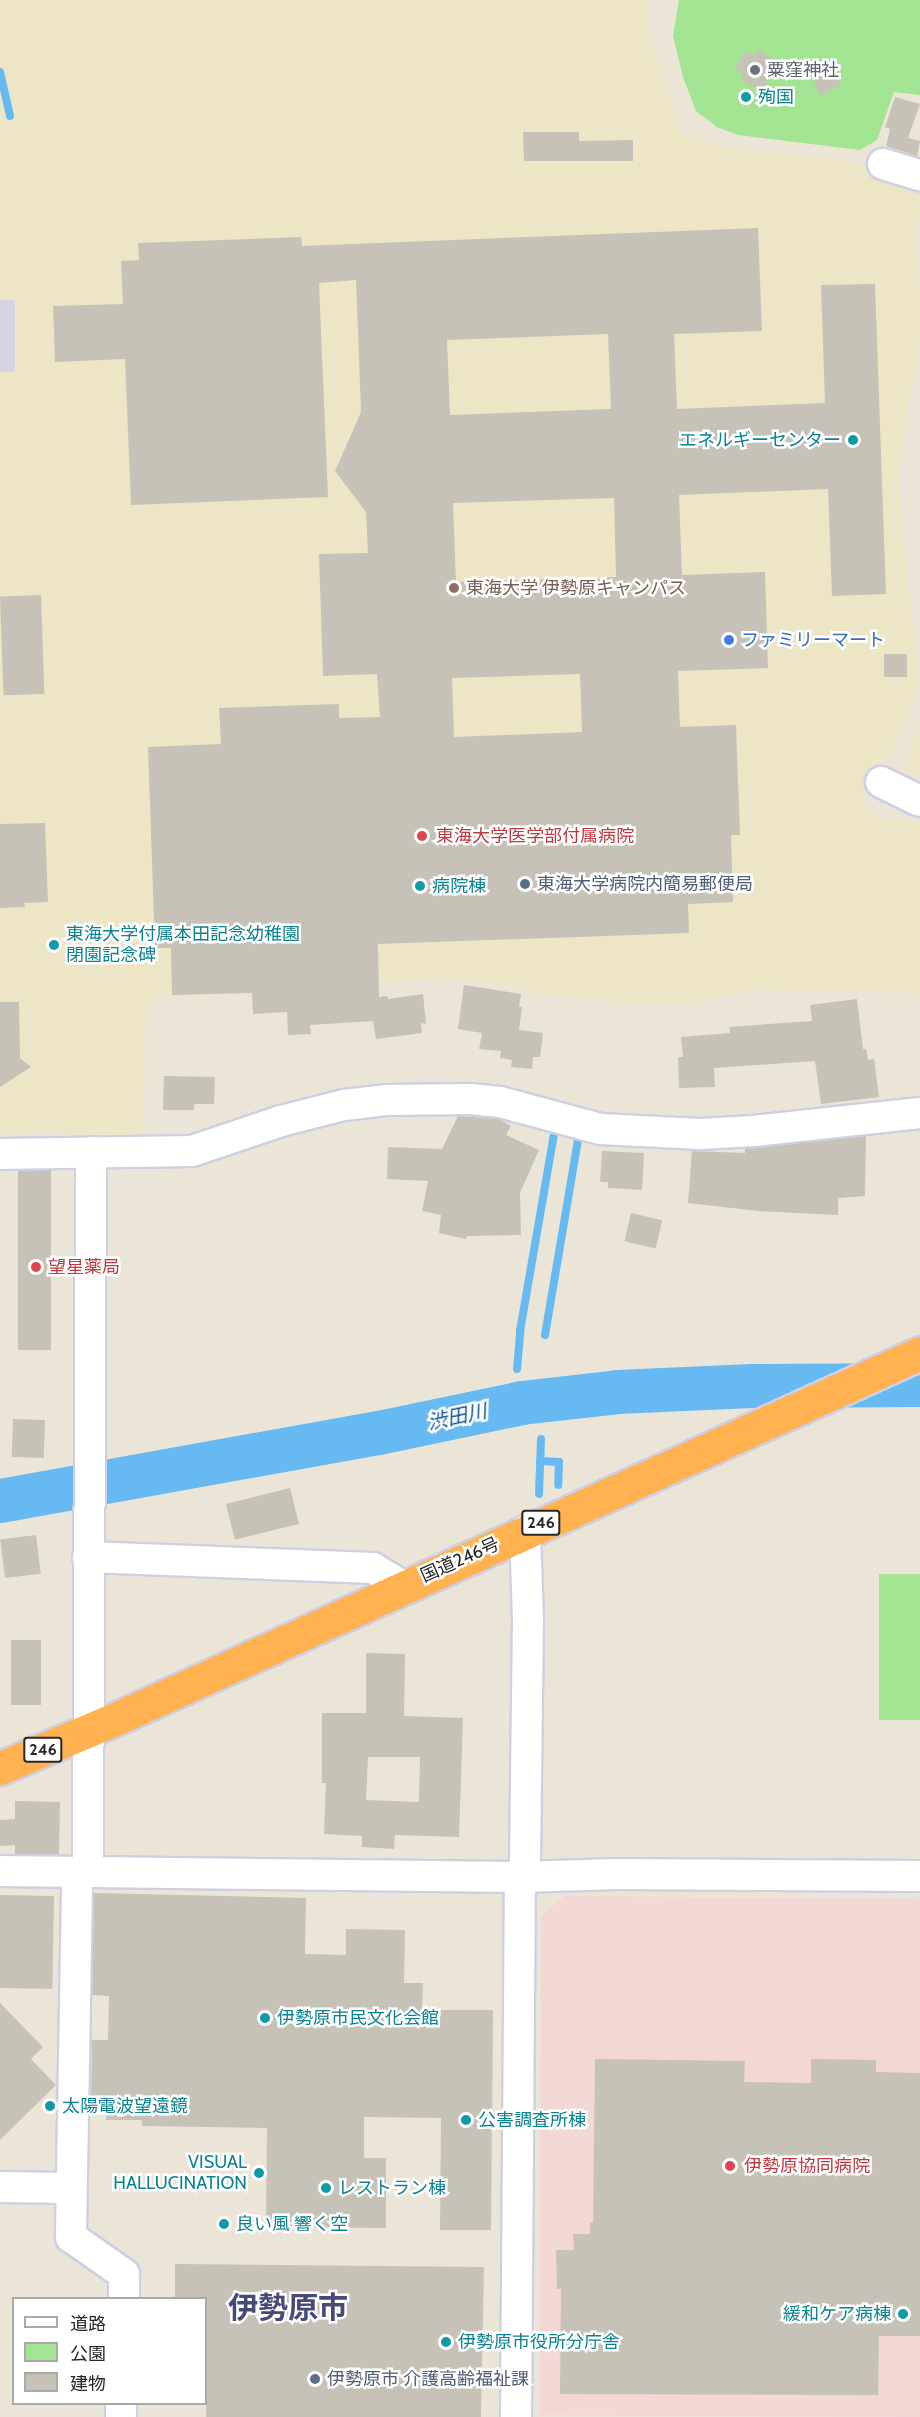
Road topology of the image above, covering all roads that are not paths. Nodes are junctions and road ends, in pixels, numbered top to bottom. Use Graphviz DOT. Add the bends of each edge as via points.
graph roads {
  1 [pos="883,164"];
  2 [pos="920,175"];
  3 [pos="881,782"];
  4 [pos="920,801"];
  5 [pos="920,1113"];
  6 [pos="91,1152"];
  7 [pos="0,1154"];
  8 [pos="920,1353"];
  9 [pos="525,1531"];
  10 [pos="88,1557"];
  11 [pos="403,1586"];
  12 [pos="87,1731"];
  13 [pos="0,1768"];
  14 [pos="0,1871"];
  15 [pos="520,1876"];
  16 [pos="920,1876"];
  17 [pos="82,1880"];
  18 [pos="0,2187"];
  19 [pos="71,2188"];
  20 [pos="124,2297"];
  21 [pos="516,2417"];
  1 -- 2 [label="street"];
  3 -- 4 [label="street"];
  5 -- 6 [label="street" via="700,1134 600,1129 500,1102 386,1100 281,1121 192,1152"];
  6 -- 7 [label="street"];
  6 -- 10 [label="street"];
  8 -- 9 [label="highway, 国道246号 / 246"];
  9 -- 11 [label="highway, 国道246号 / 246"];
  9 -- 15 [label="street" via="528,1619 525,1862"];
  10 -- 11 [label="street" via="364,1567 373,1568"];
  10 -- 12 [label="street"];
  11 -- 12 [label="highway, 国道246号 / 246"];
  12 -- 13 [label="highway, 国道246号 / 246"];
  12 -- 17 [label="street"];
  14 -- 17 [label="street"];
  15 -- 16 [label="street"];
  15 -- 17 [label="street"];
  15 -- 21 [label="street"];
  17 -- 19 [label="street"];
  18 -- 19 [label="street"];
  19 -- 20 [label="street" via="71,2236 124,2274"];
}
